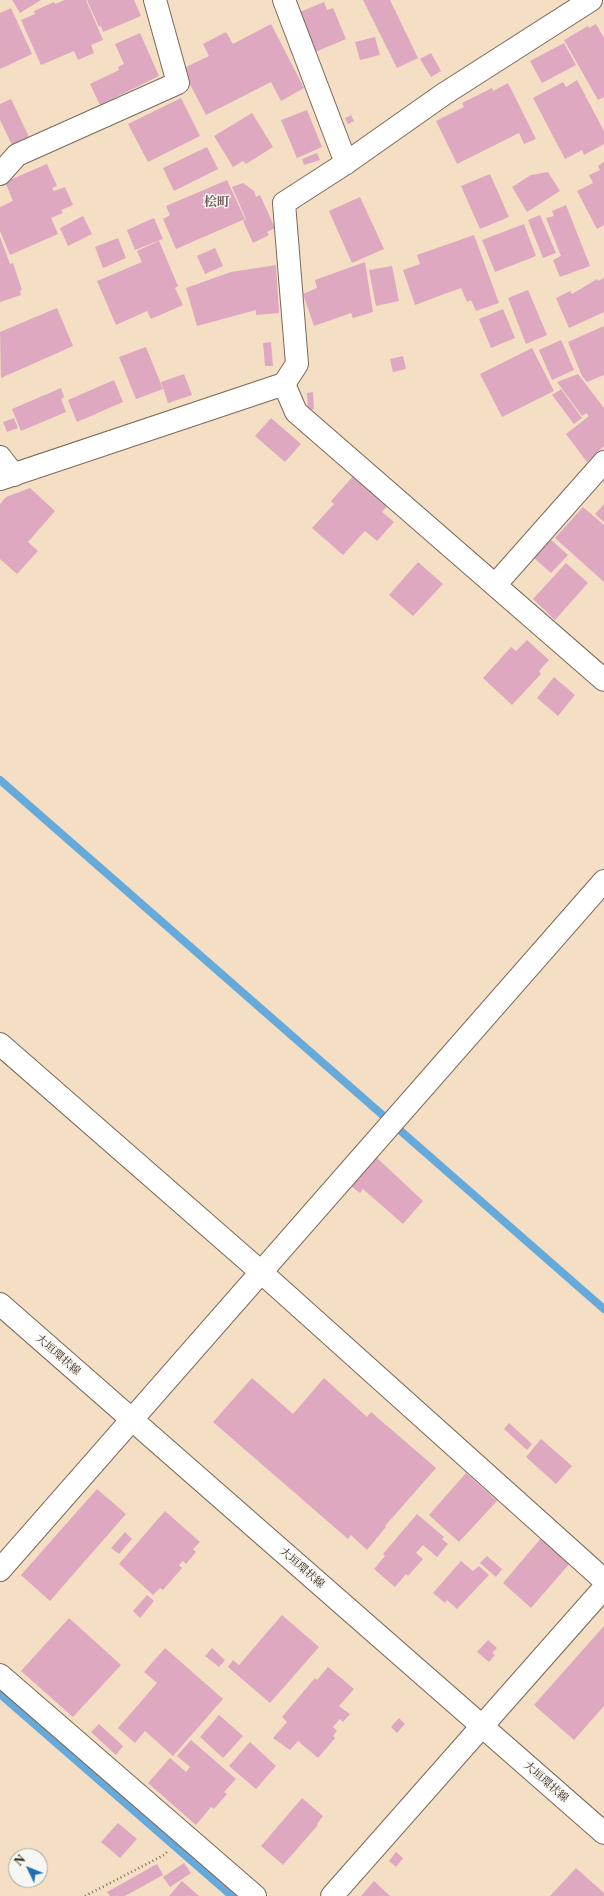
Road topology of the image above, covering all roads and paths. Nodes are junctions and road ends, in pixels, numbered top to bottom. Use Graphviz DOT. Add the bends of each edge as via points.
graph roads {
  1 [pos="155,0"];
  2 [pos="284,0"];
  3 [pos="591,0"];
  4 [pos="346,163"];
  5 [pos="0,174"];
  6 [pos="284,384"];
  7 [pos="0,457"];
  8 [pos="604,462"];
  9 [pos="7,477"];
  10 [pos="496,584"];
  11 [pos="604,680"];
  12 [pos="604,882"];
  13 [pos="0,1044"];
  14 [pos="261,1272"];
  15 [pos="0,1304"];
  16 [pos="132,1419"];
  17 [pos="0,1570"];
  18 [pos="604,1580"];
  19 [pos="604,1588"];
  20 [pos="0,1675"];
  21 [pos="481,1725"];
  22 [pos="604,1833"];
  23 [pos="169,1849"];
  24 [pos="85,1896"];
  25 [pos="255,1896"];
  26 [pos="332,1896"];
  1 -- 5 [label="street" via="178,83 17,155"];
  2 -- 4 [label="street"];
  3 -- 4 [label="street" via="444,94"];
  4 -- 6 [label="street" via="284,203 297,364"];
  6 -- 9 [label="street"];
  6 -- 10 [label="street" via="296,412"];
  7 -- 9 [label="street"];
  8 -- 10 [label="street"];
  10 -- 11 [label="street"];
  12 -- 14 [label="street"];
  13 -- 14 [label="street"];
  14 -- 16 [label="street"];
  14 -- 18 [label="street"];
  15 -- 16 [label="street, 大垣環状線"];
  16 -- 17 [label="street"];
  16 -- 21 [label="street, 大垣環状線"];
  19 -- 21 [label="street"];
  20 -- 25 [label="street"];
  21 -- 22 [label="street, 大垣環状線"];
  21 -- 26 [label="street"];
  23 -- 24 [label="path" via="164,1855"];
}
